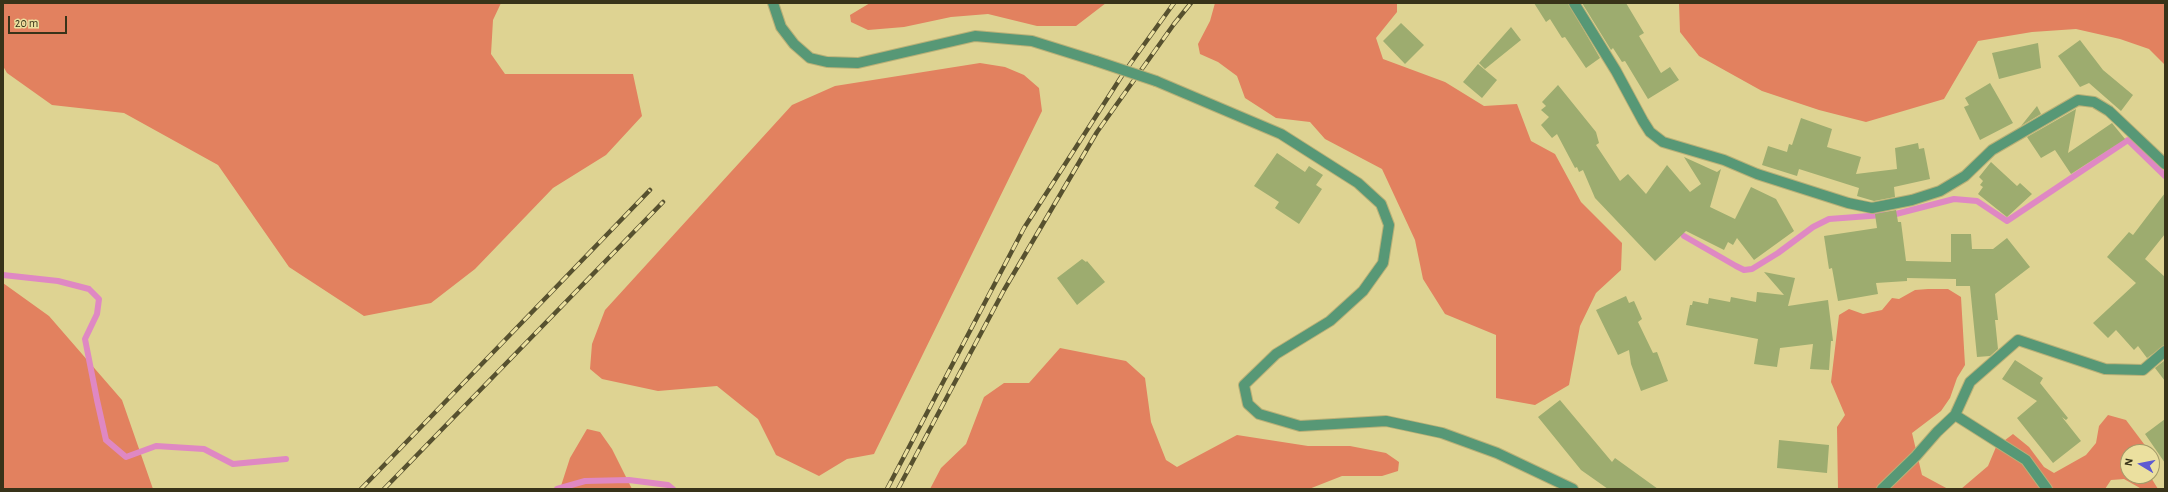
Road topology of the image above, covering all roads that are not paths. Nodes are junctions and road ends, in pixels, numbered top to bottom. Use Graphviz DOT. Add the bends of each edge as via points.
graph roads {
  1 [pos="773,3"];
  2 [pos="1574,3"];
  3 [pos="2165,164"];
  4 [pos="2165,351"];
  5 [pos="1955,416"];
  6 [pos="1573,489"];
  7 [pos="1882,489"];
  8 [pos="2047,489"];
  1 -- 6 [label="street, bridge" via="781,27 794,44 810,58 827,62 858,63 975,36 1032,41 1156,81 1281,134 1358,183 1381,204 1389,225 1383,263 1363,291 1330,321 1276,354 1244,384 1248,404 1259,414 1300,426 1386,421 1442,433 1497,453"];
  2 -- 3 [label="street" via="1650,132 1663,142 1724,160 1757,174 1848,204 1872,208 1940,191 1965,176 1992,150 2078,100 2094,102 2109,111"];
  4 -- 5 [label="street" via="2143,370 2106,369 2018,340 1970,382"];
  5 -- 7 [label="street"];
  5 -- 8 [label="street" via="2026,460"];
}
